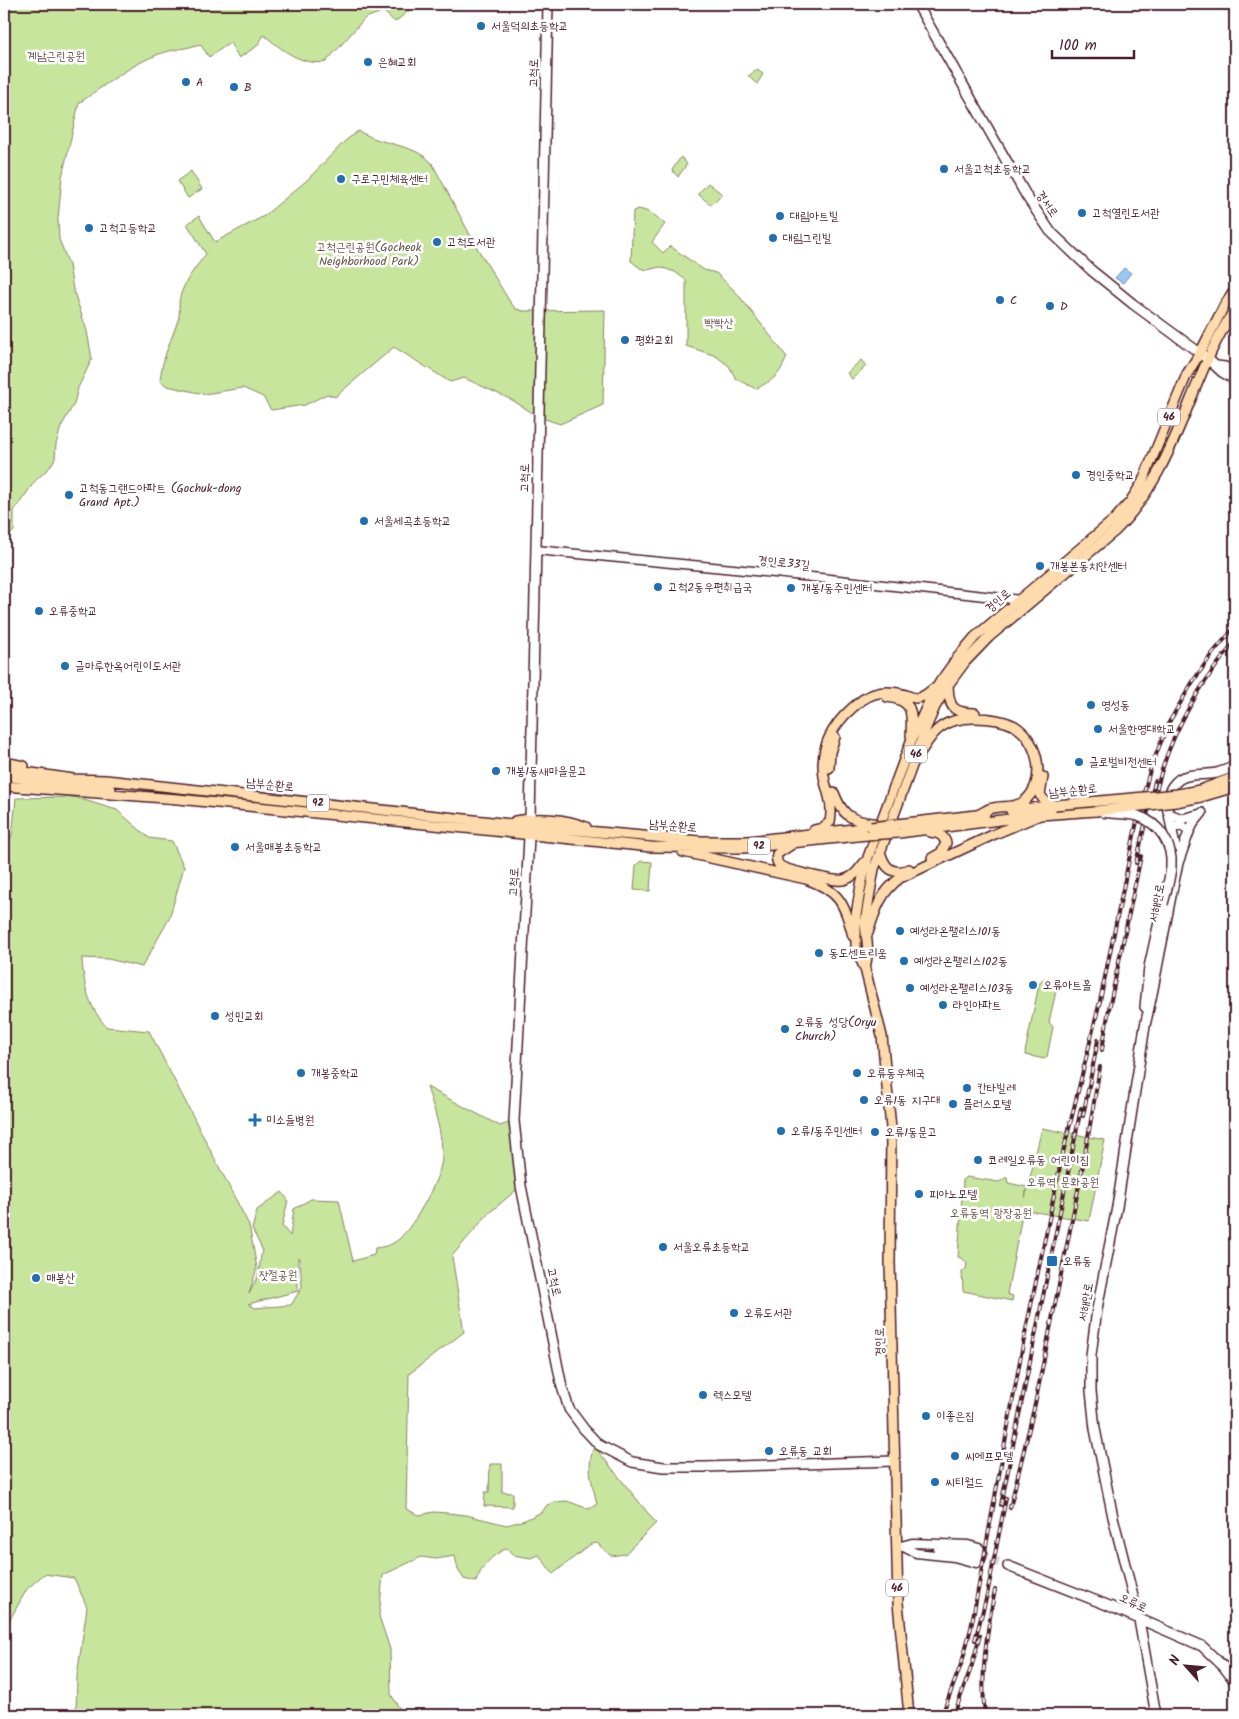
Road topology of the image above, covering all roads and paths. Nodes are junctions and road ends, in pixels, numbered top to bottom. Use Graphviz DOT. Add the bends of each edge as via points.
graph roads {
  1 [pos="548,4"];
  2 [pos="917,4"];
  3 [pos="1235,290"];
  4 [pos="1235,309"];
  5 [pos="1200,353"];
  6 [pos="1208,359"];
  7 [pos="1217,366"];
  8 [pos="1235,373"];
  9 [pos="1235,380"];
  10 [pos="536,550"];
  11 [pos="1018,600"];
  12 [pos="1030,601"];
  13 [pos="944,684"];
  14 [pos="911,741"];
  15 [pos="4,762"];
  16 [pos="912,764"];
  17 [pos="1235,766"];
  18 [pos="4,769"];
  19 [pos="4,776"];
  20 [pos="1235,777"];
  21 [pos="106,780"];
  22 [pos="4,786"];
  23 [pos="1235,786"];
  24 [pos="1177,798"];
  25 [pos="178,799"];
  26 [pos="1054,810"];
  27 [pos="1096,811"];
  28 [pos="980,814"];
  29 [pos="1169,814"];
  30 [pos="1040,815"];
  31 [pos="529,826"];
  32 [pos="870,828"];
  33 [pos="898,829"];
  34 [pos="922,830"];
  35 [pos="1172,830"];
  36 [pos="1189,832"];
  37 [pos="795,839"];
  38 [pos="651,847"];
  39 [pos="880,850"];
  40 [pos="868,857"];
  41 [pos="1178,863"];
  42 [pos="866,941"];
  43 [pos="856,949"];
  44 [pos="865,969"];
  45 [pos="1145,1026"];
  46 [pos="894,1461"];
  47 [pos="899,1546"];
  48 [pos="978,1555"];
  49 [pos="1008,1566"];
  50 [pos="1138,1620"];
  51 [pos="1235,1682"];
  52 [pos="910,1715"];
  53 [pos="1156,1715"];
  1 -- 10 [label="main road, 고척로"];
  2 -- 5 [label="main road, 경서로" via="1027,197 1050,231 1091,270"];
  3 -- 5 [label="main road, 경인로 / 46"];
  4 -- 6 [label="main road, 경인로 / 46"];
  5 -- 6 [label="main road, 경서로"];
  5 -- 11 [label="main road, 경인로 / 46" via="1187,374 1142,483 1130,502 1115,519"];
  6 -- 7 [label="main road, 경서로"];
  6 -- 12 [label="main road, 경인로 / 46" via="1158,474 1129,517"];
  7 -- 8 [label="main road"];
  7 -- 9 [label="main road, 경서로"];
  10 -- 11 [label="street, 경인로33길"];
  10 -- 31 [label="main road, 고척로"];
  11 -- 12 [label="street, 경인로33길"];
  11 -- 13 [label="main road, 경인로 / 46" via="975,637 958,657"];
  12 -- 13 [label="main road, 경인로 / 46" via="989,637"];
  13 -- 14 [label="main road, 경인로 / 46" via="930,699"];
  13 -- 16 [label="main road, 경인로 / 46"];
  13 -- 26 [label="main road" via="950,705 955,710 990,713 1017,722 1026,730 1044,764 1040,795"];
  13 -- 37 [label="main road" via="916,698 890,691 876,693 843,716 828,737 824,750 825,780 832,804 830,822"];
  14 -- 32 [label="main road" via="911,711 901,700 886,697 857,709 834,740 829,765 838,804 843,812"];
  14 -- 40 [label="main road, 경인로 / 46"];
  15 -- 21 [label="main road, 남부순환로"];
  16 -- 28 [label="main road" via="934,734 954,721 988,718 1015,727 1023,733 1035,753 1036,785 1022,802 990,808"];
  16 -- 39 [label="main road, 경인로 / 46"];
  17 -- 29 [label="main road" via="1215,773 1190,774 1175,781 1167,797"];
  18 -- 21 [label="main road, 남부순환로 / 92" via="73,779"];
  19 -- 25 [label="main road, 남부순환로 / 92"];
  20 -- 24 [label="main road, 남부순환로 / 92"];
  21 -- 31 [label="main road, 남부순환로 / 92"];
  22 -- 25 [label="main road, 남부순환로"];
  23 -- 24 [label="main road, 남부순환로 / 92" via="1200,797"];
  24 -- 26 [label="main road, 남부순환로 / 92, bridge"];
  24 -- 27 [label="main road, 남부순환로 / 92, bridge"];
  25 -- 31 [label="main road, 남부순환로 / 92"];
  26 -- 27 [label="main road, 남부순환로 / 92"];
  26 -- 28 [label="main road, 남부순환로 / 92"];
  26 -- 30 [label="main road, 남부순환로 / 92"];
  27 -- 45 [label="main road, bridge" via="1136,816 1151,822 1166,838 1170,851 1172,866 1147,983"];
  28 -- 33 [label="main road, 남부순환로 / 92"];
  29 -- 35 [label="main road"];
  29 -- 36 [label="main road" via="1182,819 1202,813"];
  30 -- 34 [label="main road, 남부순환로 / 92"];
  30 -- 42 [label="main road" via="900,878 879,901"];
  31 -- 37 [label="main road, 남부순환로 / 92" via="700,841"];
  31 -- 38 [label="main road, 남부순환로 / 92"];
  31 -- 46 [label="main road, 고척로" via="514,1121 521,1186 569,1409 600,1446 632,1462 664,1467 705,1467"];
  32 -- 33 [label="main road, 남부순환로 / 92, bridge"];
  32 -- 33 [label="main road, bridge"];
  32 -- 37 [label="main road, 남부순환로 / 92"];
  33 -- 34 [label="main road, 남부순환로 / 92"];
  34 -- 39 [label="main road" via="944,837 946,843 941,853 898,872 886,867"];
  35 -- 36 [label="main road" via="1178,826"];
  35 -- 41 [label="main road"];
  36 -- 41 [label="main road"];
  37 -- 38 [label="main road, 남부순환로 / 92" via="744,848"];
  37 -- 40 [label="main road" via="777,854 776,859 781,867 806,874 842,880 856,874"];
  38 -- 43 [label="main road" via="710,857 821,884 841,902"];
  39 -- 42 [label="main road, 경인로 / 46" via="869,887"];
  40 -- 43 [label="main road, 경인로 / 46" via="856,915"];
  41 -- 45 [label="main road, 서해안로"];
  42 -- 44 [label="main road, 경인로 / 46"];
  43 -- 44 [label="main road, 경인로 / 46"];
  44 -- 46 [label="main road, 경인로 / 46" via="882,1036 891,1128"];
  45 -- 50 [label="main road, 서해안로" via="1091,1355 1095,1429"];
  46 -- 47 [label="main road, 경인로 / 46"];
  47 -- 47 [label="street" via="916,1553 976,1563 981,1560 982,1553 979,1548 968,1545 920,1543"];
  47 -- 48 [label="street" via="940,1548"];
  47 -- 52 [label="main road, 경인로 / 46" via="898,1603"];
  49 -- 50 [label="main road, 오류로"];
  50 -- 51 [label="main road, 오류로" via="1202,1646"];
  50 -- 53 [label="main road, 서해안로"];
}
